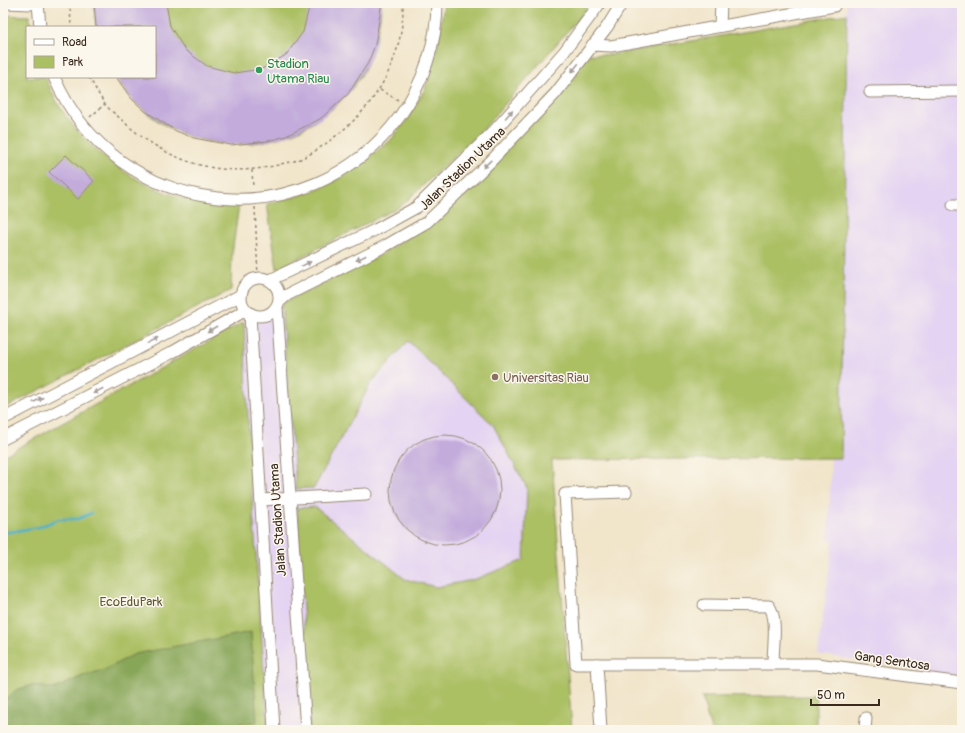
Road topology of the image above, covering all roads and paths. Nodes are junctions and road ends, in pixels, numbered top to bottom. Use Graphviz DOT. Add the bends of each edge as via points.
graph roads {
  1 [pos="6,3"];
  2 [pos="35,3"];
  3 [pos="70,3"];
  4 [pos="403,3"];
  5 [pos="437,3"];
  6 [pos="600,3"];
  7 [pos="622,3"];
  8 [pos="721,3"];
  9 [pos="834,3"];
  10 [pos="40,26"];
  11 [pos="71,26"];
  12 [pos="720,26"];
  13 [pos="592,45"];
  14 [pos="54,78"];
  15 [pos="91,78"];
  16 [pos="380,90"];
  17 [pos="962,91"];
  18 [pos="870,92"];
  19 [pos="105,104"];
  20 [pos="408,106"];
  21 [pos="81,124"];
  22 [pos="252,169"];
  23 [pos="253,187"];
  24 [pos="254,199"];
  25 [pos="377,229"];
  26 [pos="387,245"];
  27 [pos="258,278"];
  28 [pos="270,280"];
  29 [pos="241,295"];
  30 [pos="278,305"];
  31 [pos="248,312"];
  32 [pos="7,416"];
  33 [pos="22,431"];
  34 [pos="3,439"];
  35 [pos="626,492"];
  36 [pos="366,494"];
  37 [pos="290,499"];
  38 [pos="261,500"];
  39 [pos="704,605"];
  40 [pos="773,663"];
  41 [pos="597,664"];
  42 [pos="962,684"];
  43 [pos="866,718"];
  44 [pos="274,730"];
  45 [pos="306,730"];
  46 [pos="601,730"];
  47 [pos="865,730"];
  1 -- 2 [label="street"];
  2 -- 10 [label="street"];
  3 -- 11 [label="path"];
  4 -- 16 [label="path" via="404,16 394,60"];
  5 -- 20 [label="street" via="434,37 428,62"];
  25 -- 6 [label="street, Jalan Stadion Utama, one-way" via="417,207 495,130 564,52"];
  7 -- 13 [label="street, Jalan Stadion Utama"];
  8 -- 12 [label="street"];
  9 -- 12 [label="street" via="834,6"];
  12 -- 13 [label="street" via="611,46"];
  13 -- 26 [label="street, Jalan Stadion Utama, one-way" via="555,94 490,162 427,222"];
  14 -- 21 [label="street" via="60,93"];
  15 -- 19 [label="path"];
  16 -- 20 [label="path"];
  16 -- 22 [label="path" via="364,111 334,138 298,160"];
  17 -- 18 [label="street"];
  19 -- 21 [label="path"];
  19 -- 22 [label="path" via="155,147 183,161 223,170"];
  20 -- 24 [label="street" via="372,148 329,178 305,188"];
  21 -- 24 [label="street" via="97,142 130,169 153,181 177,191 202,197"];
  22 -- 23 [label="path"];
  24 -- 27 [label="path"];
  25 -- 26 [label="street"];
  28 -- 25 [label="street, Jalan Stadion Utama, one-way"];
  26 -- 30 [label="street, Jalan Stadion Utama, one-way" via="287,295"];
  27 -- 28 [label="street"];
  27 -- 29 [label="street" via="247,283"];
  28 -- 30 [label="street" via="278,290"];
  29 -- 31 [label="street"];
  32 -- 29 [label="street, one-way"];
  30 -- 31 [label="street" via="266,315"];
  30 -- 37 [label="street, Jalan Stadion Utama"];
  31 -- 33 [label="street, one-way"];
  31 -- 38 [label="street, Jalan Stadion Utama"];
  32 -- 33 [label="street"];
  33 -- 34 [label="street"];
  35 -- 41 [label="street, Gang Sentosa" via="566,494 576,664"];
  36 -- 37 [label="street"];
  37 -- 38 [label="street"];
  37 -- 45 [label="street, Jalan Stadion Utama"];
  38 -- 44 [label="street, Jalan Stadion Utama"];
  39 -- 40 [label="street" via="768,606 773,611 774,619"];
  40 -- 41 [label="street, Gang Sentosa"];
  40 -- 42 [label="street, Gang Sentosa" via="817,664"];
  41 -- 46 [label="street"];
  43 -- 47 [label="street"];
}
